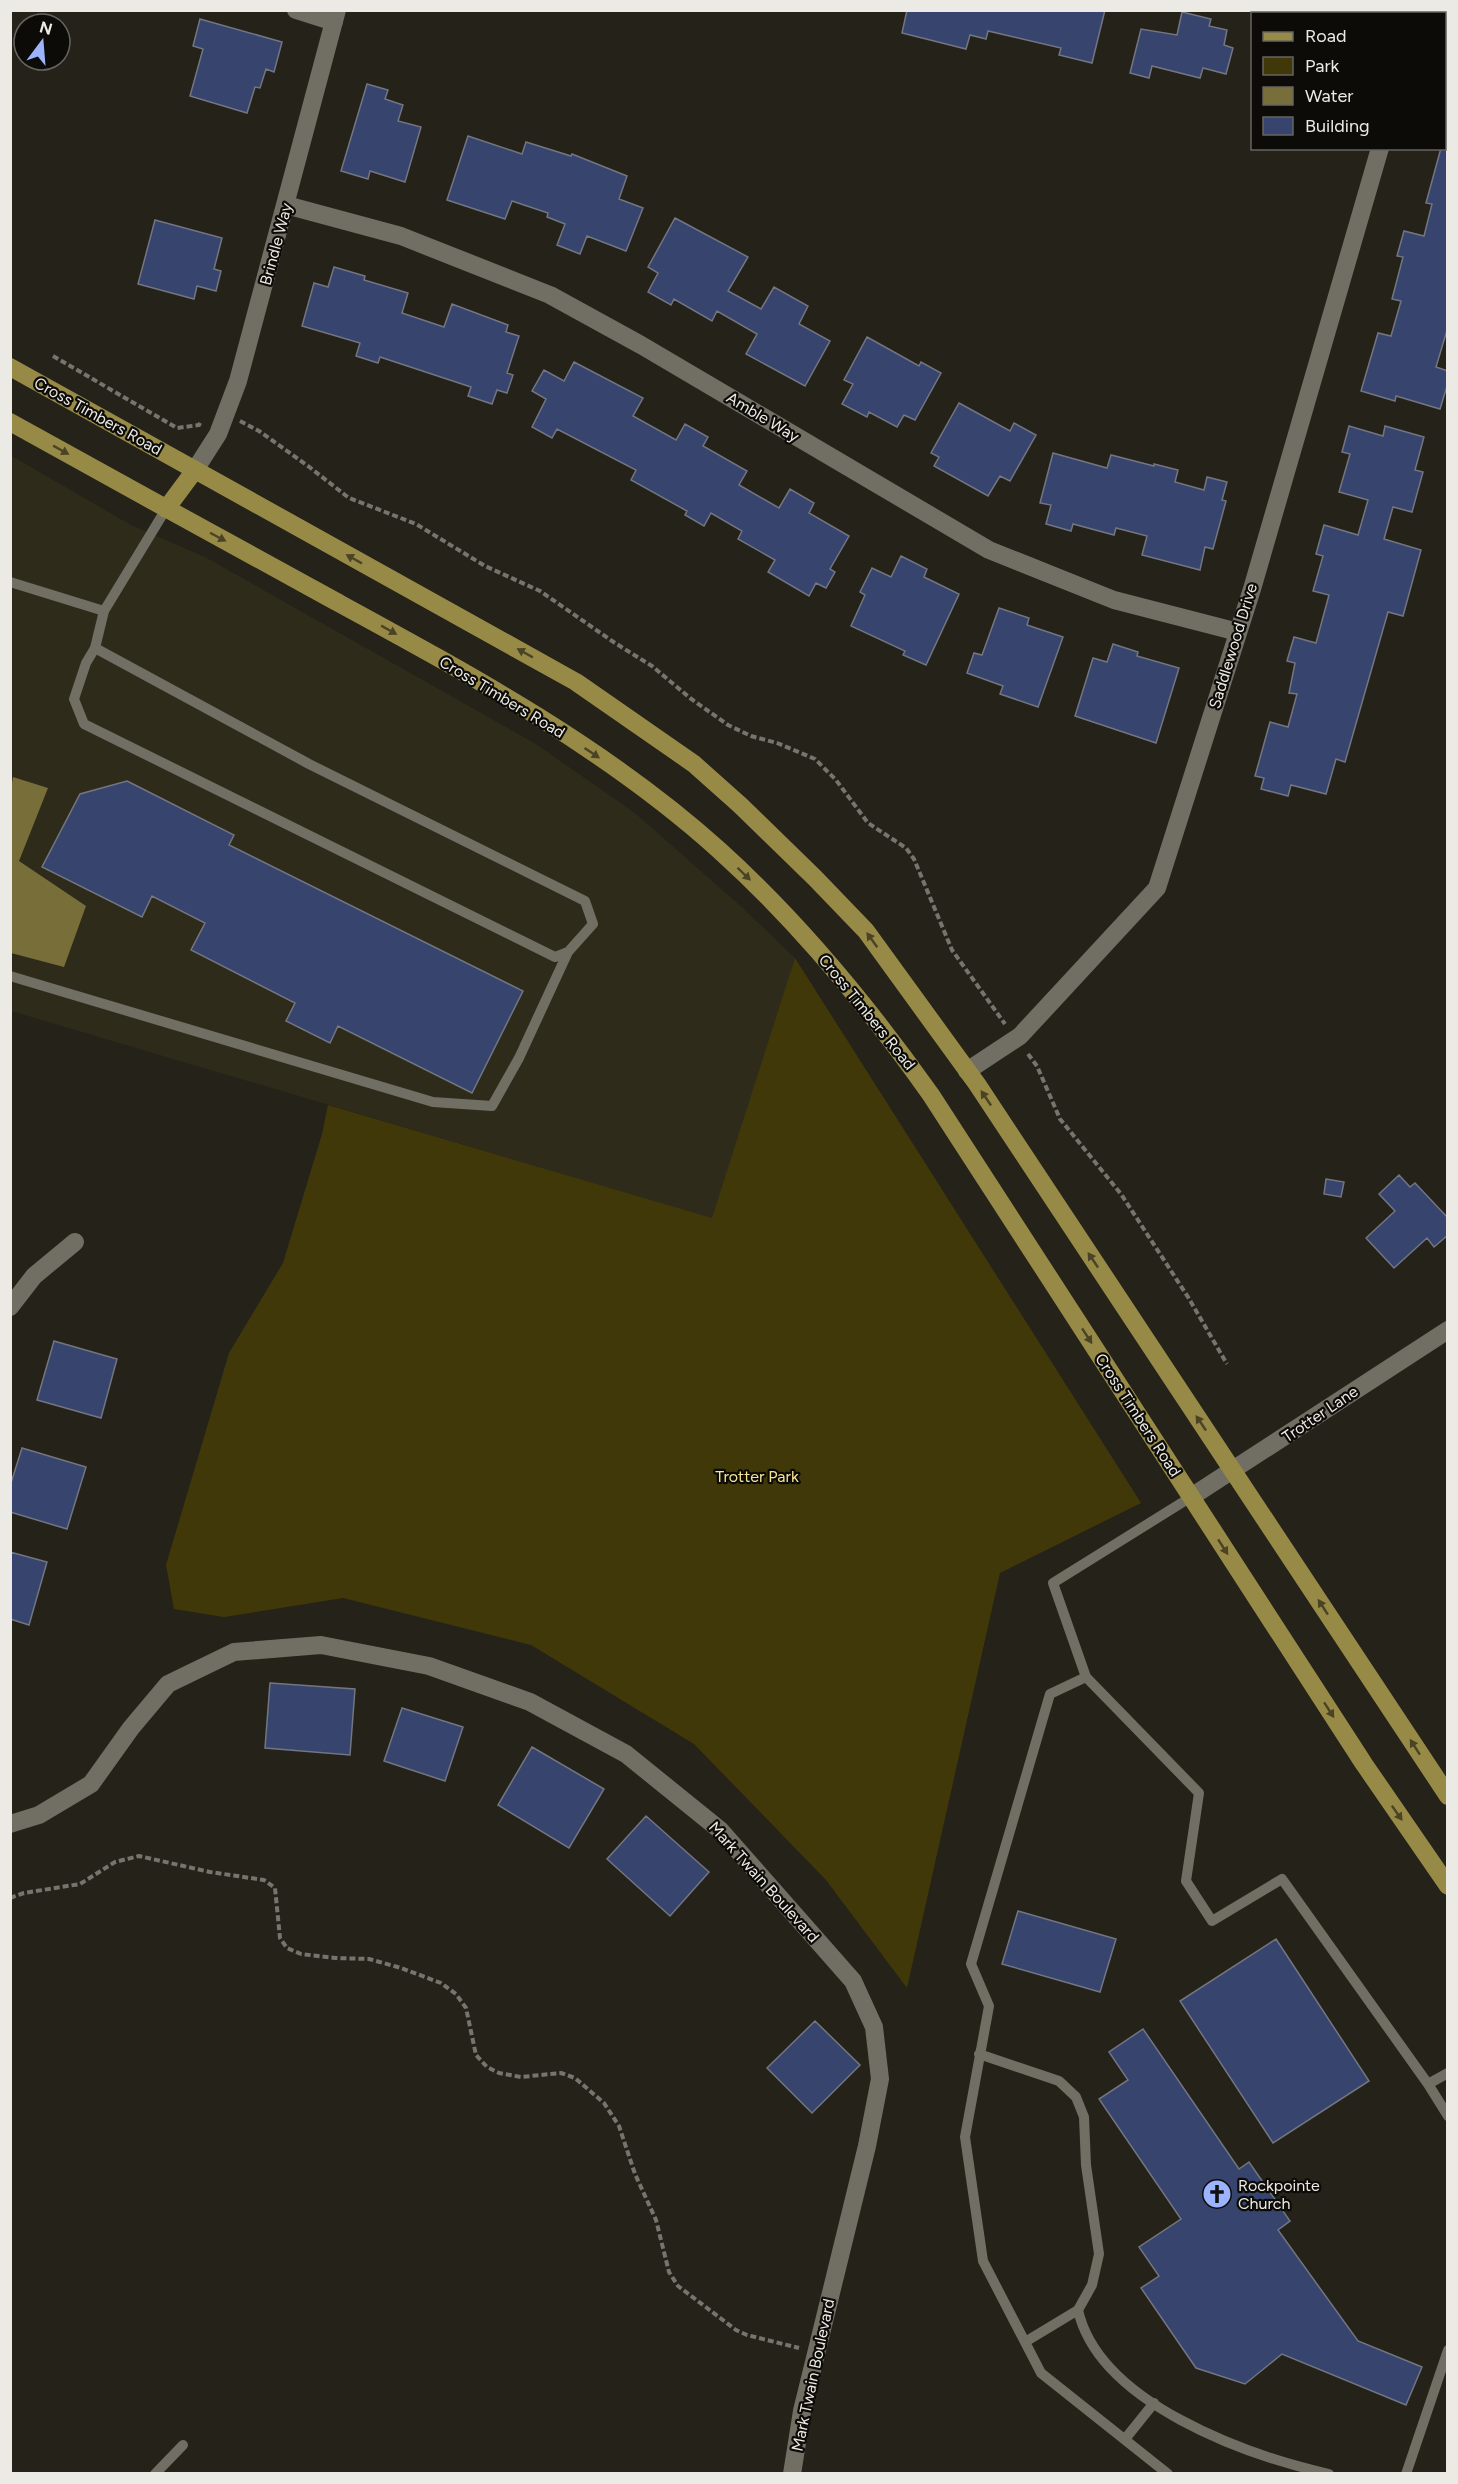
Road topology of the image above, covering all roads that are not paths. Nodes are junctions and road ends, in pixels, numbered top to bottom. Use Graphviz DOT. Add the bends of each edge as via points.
graph roads {
  1 [pos="296,10"];
  2 [pos="336,16"];
  3 [pos="1379,150"];
  4 [pos="286,205"];
  5 [pos="10,367"];
  6 [pos="10,422"];
  7 [pos="195,470"];
  8 [pos="166,509"];
  9 [pos="10,582"];
  10 [pos="104,610"];
  11 [pos="1238,632"];
  12 [pos="95,648"];
  13 [pos="568,952"];
  14 [pos="10,976"];
  15 [pos="967,1071"];
  16 [pos="75,1242"];
  17 [pos="10,1307"];
  18 [pos="1448,1330"];
  19 [pos="1234,1472"];
  20 [pos="1191,1497"];
  21 [pos="1086,1677"];
  22 [pos="1448,1796"];
  23 [pos="10,1824"];
  24 [pos="1448,1886"];
  25 [pos="979,2054"];
  26 [pos="1448,2073"];
  27 [pos="1428,2084"];
  28 [pos="1448,2116"];
  29 [pos="1078,2310"];
  30 [pos="1025,2342"];
  31 [pos="1448,2350"];
  32 [pos="1154,2403"];
  33 [pos="1125,2439"];
  34 [pos="183,2445"];
  35 [pos="155,2474"];
  36 [pos="792,2474"];
  37 [pos="1168,2474"];
  38 [pos="1329,2474"];
  39 [pos="1406,2474"];
  1 -- 2 [label="street"];
  2 -- 4 [label="street, Brindle Way"];
  3 -- 11 [label="street, Saddlewood Drive"];
  4 -- 7 [label="street, Brindle Way" via="238,381 218,434"];
  4 -- 11 [label="street, Amble Way" via="401,236 550,295 989,550 1114,600"];
  5 -- 7 [label="main road, Cross Timbers Road"];
  6 -- 8 [label="main road, Cross Timbers Road, one-way"];
  7 -- 8 [label="main road"];
  15 -- 7 [label="main road, Cross Timbers Road, one-way" via="866,931 694,764 576,682"];
  8 -- 10 [label="lane"];
  8 -- 20 [label="main road, Cross Timbers Road, one-way" via="527,710 632,779 728,858 795,924 883,1026"];
  9 -- 10 [label="lane"];
  10 -- 12 [label="lane"];
  11 -- 15 [label="street, Saddlewood Drive" via="1156,888 1020,1036"];
  12 -- 13 [label="lane" via="309,764 585,901 593,924"];
  12 -- 13 [label="lane" via="74,699 84,724 555,957"];
  13 -- 14 [label="lane" via="492,1106 433,1102"];
  19 -- 15 [label="main road, Cross Timbers Road, one-way"];
  16 -- 17 [label="street" via="34,1276"];
  18 -- 19 [label="street, Trotter Lane"];
  19 -- 20 [label="street, Trotter Lane"];
  22 -- 19 [label="main road, Cross Timbers Road, one-way"];
  20 -- 21 [label="lane" via="1053,1583"];
  20 -- 24 [label="main road, Cross Timbers Road, one-way"];
  21 -- 25 [label="lane" via="1050,1694 971,1964 989,2006"];
  21 -- 27 [label="lane" via="1199,1793 1186,1881 1212,1921 1282,1879"];
  23 -- 36 [label="street, Mark Twain Boulevard" via="39,1815 91,1784 168,1684 234,1652 321,1645 429,1666 530,1702 626,1754 720,1830 853,1982 874,2028 880,2079 802,2411"];
  25 -- 29 [label="lane" via="1059,2081 1076,2097 1084,2117 1086,2165 1099,2254 1092,2285"];
  25 -- 30 [label="lane" via="965,2137 983,2261"];
  26 -- 27 [label="lane"];
  27 -- 28 [label="lane"];
  29 -- 30 [label="lane"];
  29 -- 32 [label="lane" via="1082,2328 1103,2359"];
  30 -- 33 [label="lane" via="1041,2373"];
  31 -- 39 [label="lane"];
  32 -- 33 [label="lane"];
  32 -- 38 [label="lane" via="1206,2434"];
  33 -- 37 [label="lane"];
  34 -- 35 [label="lane"];
}
